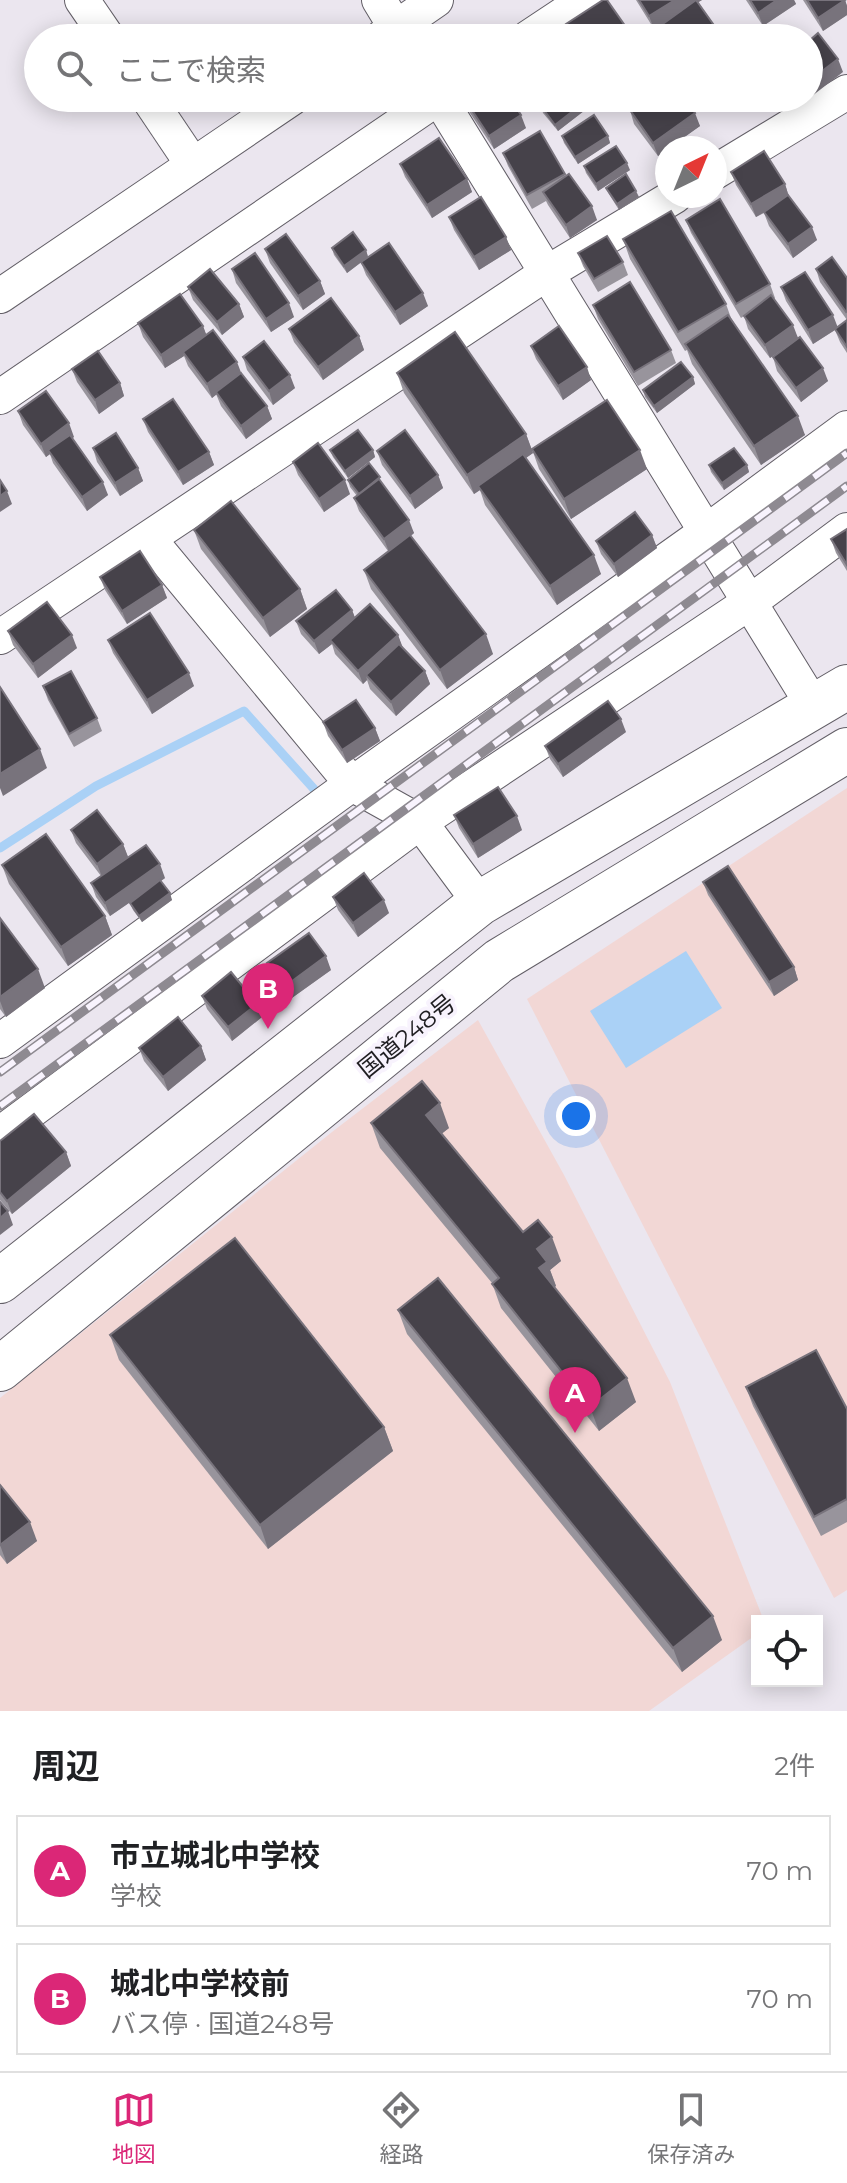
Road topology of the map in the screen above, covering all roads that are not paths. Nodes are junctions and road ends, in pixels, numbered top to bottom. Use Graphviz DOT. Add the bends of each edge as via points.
graph roads {
  1 [pos="82,0"];
  2 [pos="436,0"];
  3 [pos="585,0"];
  4 [pos="98,24"];
  5 [pos="393,24"];
  6 [pos="549,24"];
  7 [pos="847,92"];
  8 [pos="823,107"];
  9 [pos="157,112"];
  10 [pos="271,112"];
  11 [pos="417,112"];
  12 [pos="447,112"];
  13 [pos="814,112"];
  14 [pos="193,165"];
  15 [pos="727,165"];
  16 [pos="655,208"];
  17 [pos="547,273"];
  18 [pos="0,296"];
  19 [pos="0,397"];
  20 [pos="847,428"];
  21 [pos="847,530"];
  22 [pos="706,532"];
  23 [pos="149,539"];
  24 [pos="750,602"];
  25 [pos="0,637"];
  26 [pos="831,697"];
  27 [pos="847,750"];
  28 [pos="352,784"];
  29 [pos="420,822"];
  30 [pos="480,903"];
  31 [pos="0,1041"];
  32 [pos="0,1134"];
  33 [pos="0,1281"];
  34 [pos="0,1369"];
  1 -- 4 [label="street"];
  2 -- 5 [label="street"];
  3 -- 6 [label="street"];
  7 -- 8 [label="street"];
  9 -- 14 [label="street"];
  10 -- 14 [label="street"];
  11 -- 19 [label="street"];
  12 -- 17 [label="street"];
  13 -- 15 [label="street"];
  14 -- 18 [label="street"];
  16 -- 17 [label="street"];
  17 -- 22 [label="street"];
  17 -- 23 [label="street"];
  20 -- 22 [label="street"];
  21 -- 24 [label="street"];
  22 -- 24 [label="street"];
  22 -- 28 [label="street"];
  23 -- 25 [label="street"];
  23 -- 28 [label="street"];
  24 -- 26 [label="street"];
  24 -- 29 [label="street"];
  26 -- 30 [label="highway"];
  27 -- 34 [label="highway, 国道248号" via="499,961"];
  28 -- 29 [label="street"];
  28 -- 31 [label="street"];
  29 -- 30 [label="street"];
  29 -- 32 [label="street"];
  30 -- 33 [label="highway"];
}
